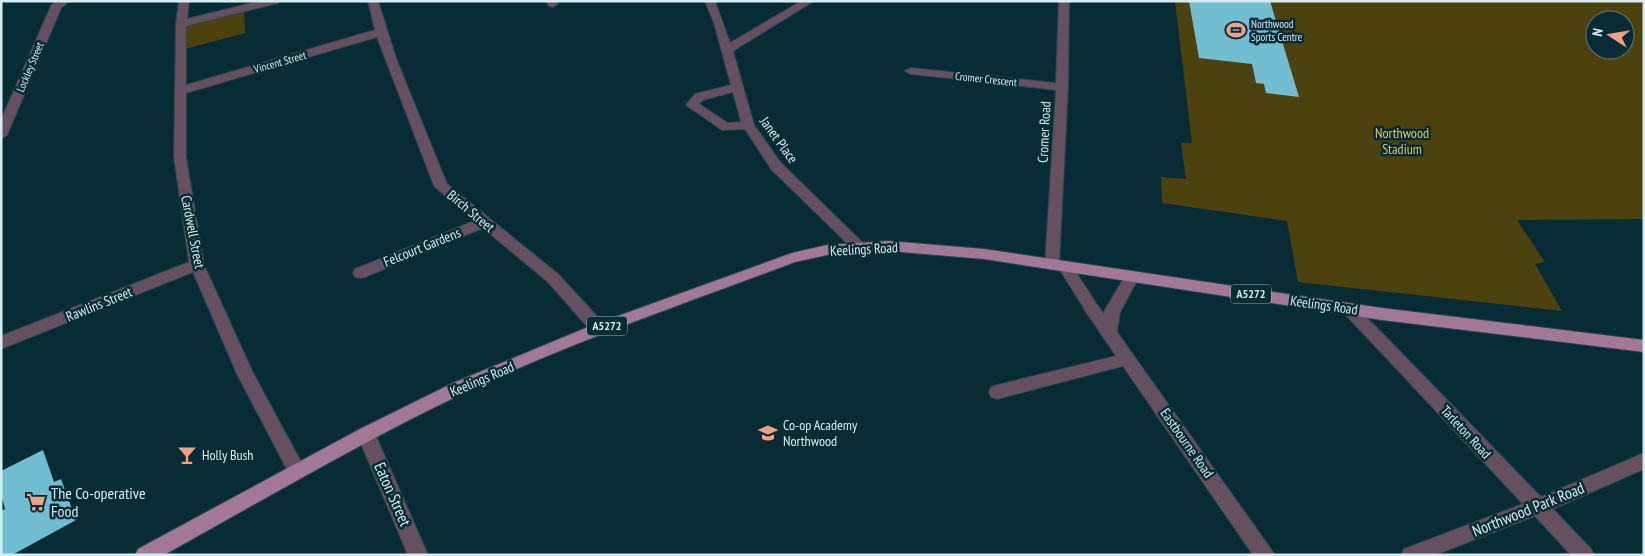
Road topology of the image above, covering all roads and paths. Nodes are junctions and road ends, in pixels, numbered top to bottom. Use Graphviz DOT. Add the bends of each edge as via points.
graph roads {
  1 [pos="184,1"];
  2 [pos="274,1"];
  3 [pos="374,1"];
  4 [pos="710,1"];
  5 [pos="809,1"];
  6 [pos="1064,1"];
  7 [pos="63,2"];
  8 [pos="181,24"];
  9 [pos="381,32"];
  10 [pos="727,50"];
  11 [pos="911,71"];
  12 [pos="736,87"];
  13 [pos="1062,87"];
  14 [pos="180,91"];
  15 [pos="748,125"];
  16 [pos="1,135"];
  17 [pos="484,222"];
  18 [pos="859,247"];
  19 [pos="197,266"];
  20 [pos="1059,266"];
  21 [pos="360,273"];
  22 [pos="1132,277"];
  23 [pos="1349,309"];
  24 [pos="599,330"];
  25 [pos="1109,332"];
  26 [pos="1,343"];
  27 [pos="1643,347"];
  28 [pos="1128,359"];
  29 [pos="997,392"];
  30 [pos="366,434"];
  31 [pos="1644,461"];
  32 [pos="297,471"];
  33 [pos="1537,507"];
  34 [pos="145,555"];
  35 [pos="418,555"];
  36 [pos="1265,555"];
  37 [pos="1411,555"];
  38 [pos="1584,555"];
  1 -- 8 [label="street, Cardwell Street"];
  2 -- 8 [label="street"];
  3 -- 9 [label="street, Birch Street"];
  4 -- 10 [label="street, Janet Place"];
  5 -- 10 [label="street"];
  6 -- 13 [label="street, Cromer Road"];
  7 -- 16 [label="street, Lockley Street" via="56,6"];
  8 -- 14 [label="street, Cardwell Street"];
  9 -- 14 [label="street, Vincent Street"];
  9 -- 17 [label="street, Birch Street" via="441,186"];
  10 -- 12 [label="street, Janet Place"];
  11 -- 13 [label="street, Cromer Crescent"];
  12 -- 15 [label="street, Janet Place"];
  12 -- 15 [label="street" via="700,97 692,104 726,127"];
  13 -- 20 [label="street, Cromer Road"];
  14 -- 19 [label="street, Cardwell Street" via="180,157"];
  15 -- 18 [label="street, Janet Place" via="776,166"];
  17 -- 21 [label="street, Felcourt Gardens"];
  17 -- 24 [label="street, Birch Street" via="553,278"];
  18 -- 20 [label="main road, Keelings Road / A5272" via="889,246 984,254"];
  18 -- 24 [label="main road, Keelings Road / A5272" via="792,258"];
  19 -- 26 [label="street, Rawlins Street"];
  19 -- 32 [label="street, Cardwell Street" via="245,374"];
  20 -- 22 [label="main road, Keelings Road / A5272"];
  20 -- 25 [label="street, Eastbourne Road"];
  22 -- 23 [label="main road, Keelings Road / A5272"];
  22 -- 25 [label="street" via="1112,312"];
  23 -- 27 [label="main road, Keelings Road / A5272"];
  23 -- 33 [label="street, Tarleton Road"];
  24 -- 30 [label="main road, Keelings Road / A5272" via="459,388"];
  25 -- 28 [label="street, Eastbourne Road"];
  28 -- 29 [label="street"];
  28 -- 36 [label="street, Eastbourne Road"];
  30 -- 32 [label="main road, Keelings Road / A5272"];
  30 -- 35 [label="street, Eaton Street"];
  31 -- 33 [label="street, Northwood Park Road"];
  32 -- 34 [label="main road, Keelings Road / A5272"];
  33 -- 37 [label="street, Northwood Park Road"];
  33 -- 38 [label="street, Tarleton Road"];
}
